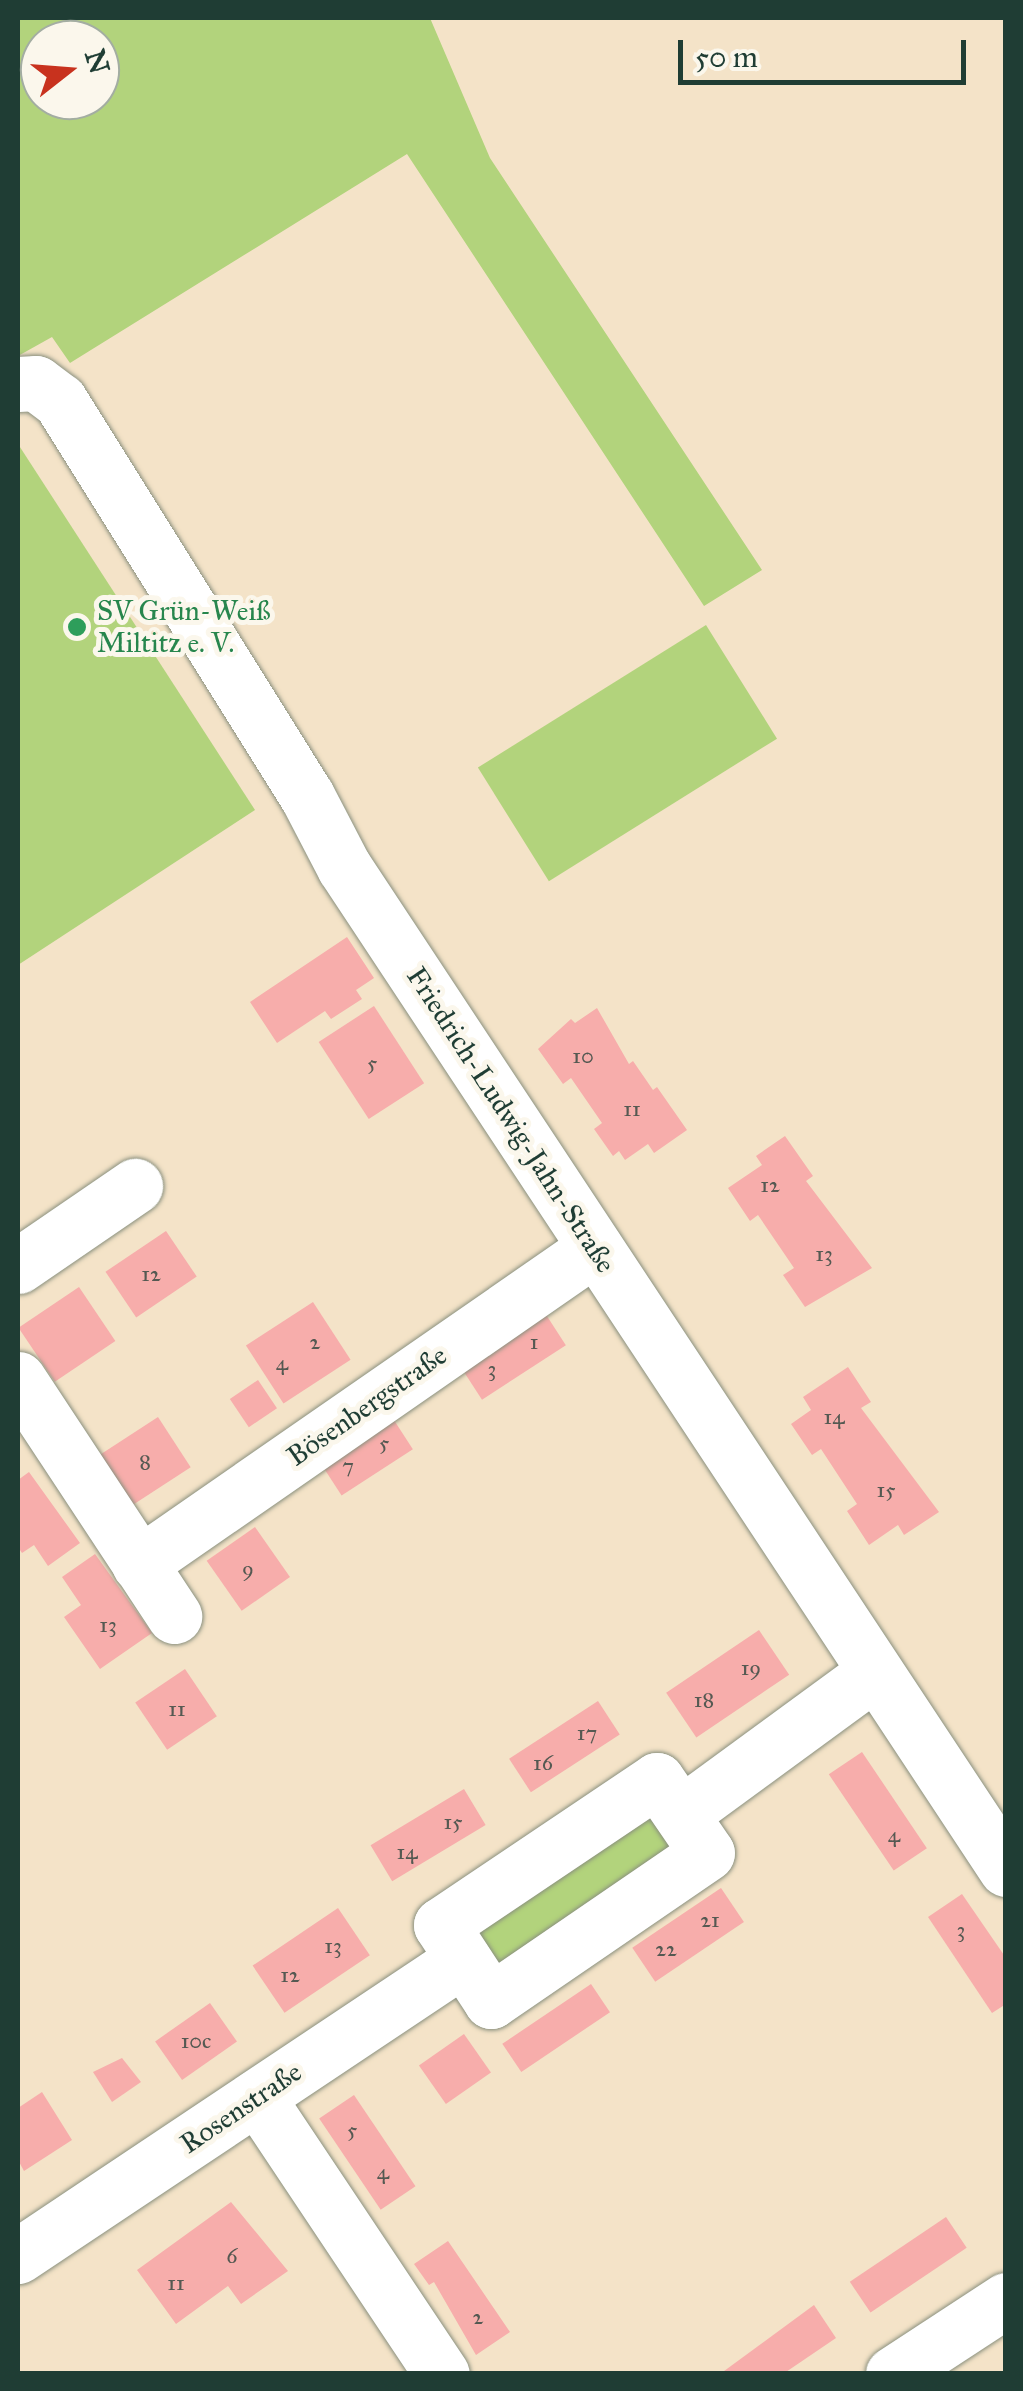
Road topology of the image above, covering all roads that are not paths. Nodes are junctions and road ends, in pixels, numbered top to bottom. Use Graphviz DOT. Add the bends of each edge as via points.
graph roads {
  1 [pos="18,384"];
  2 [pos="135,1186"];
  3 [pos="595,1248"];
  4 [pos="18,1266"];
  5 [pos="18,1379"];
  6 [pos="139,1564"];
  7 [pos="174,1616"];
  8 [pos="876,1672"];
  9 [pos="681,1814"];
  10 [pos="1006,1869"];
  11 [pos="463,1959"];
  12 [pos="257,2098"];
  13 [pos="18,2256"];
  14 [pos="1006,2300"];
  15 [pos="442,2374"];
  16 [pos="893,2374"];
  1 -- 3 [label="street, Friedrich-Ludwig-Jahn-Straße" via="36,383 60,401 307,796 344,867"];
  2 -- 4 [label="street"];
  3 -- 6 [label="street, Bösenbergstraße"];
  3 -- 8 [label="street, Friedrich-Ludwig-Jahn-Straße"];
  5 -- 6 [label="street"];
  6 -- 7 [label="street"];
  8 -- 9 [label="street"];
  8 -- 10 [label="street, Friedrich-Ludwig-Jahn-Straße"];
  9 -- 11 [label="street" via="658,1780 642,1790 441,1925"];
  9 -- 11 [label="street" via="706,1853 492,2000"];
  11 -- 12 [label="street, Rosenstraße"];
  12 -- 13 [label="street, Rosenstraße"];
  12 -- 15 [label="street"];
  14 -- 16 [label="street"];
}
